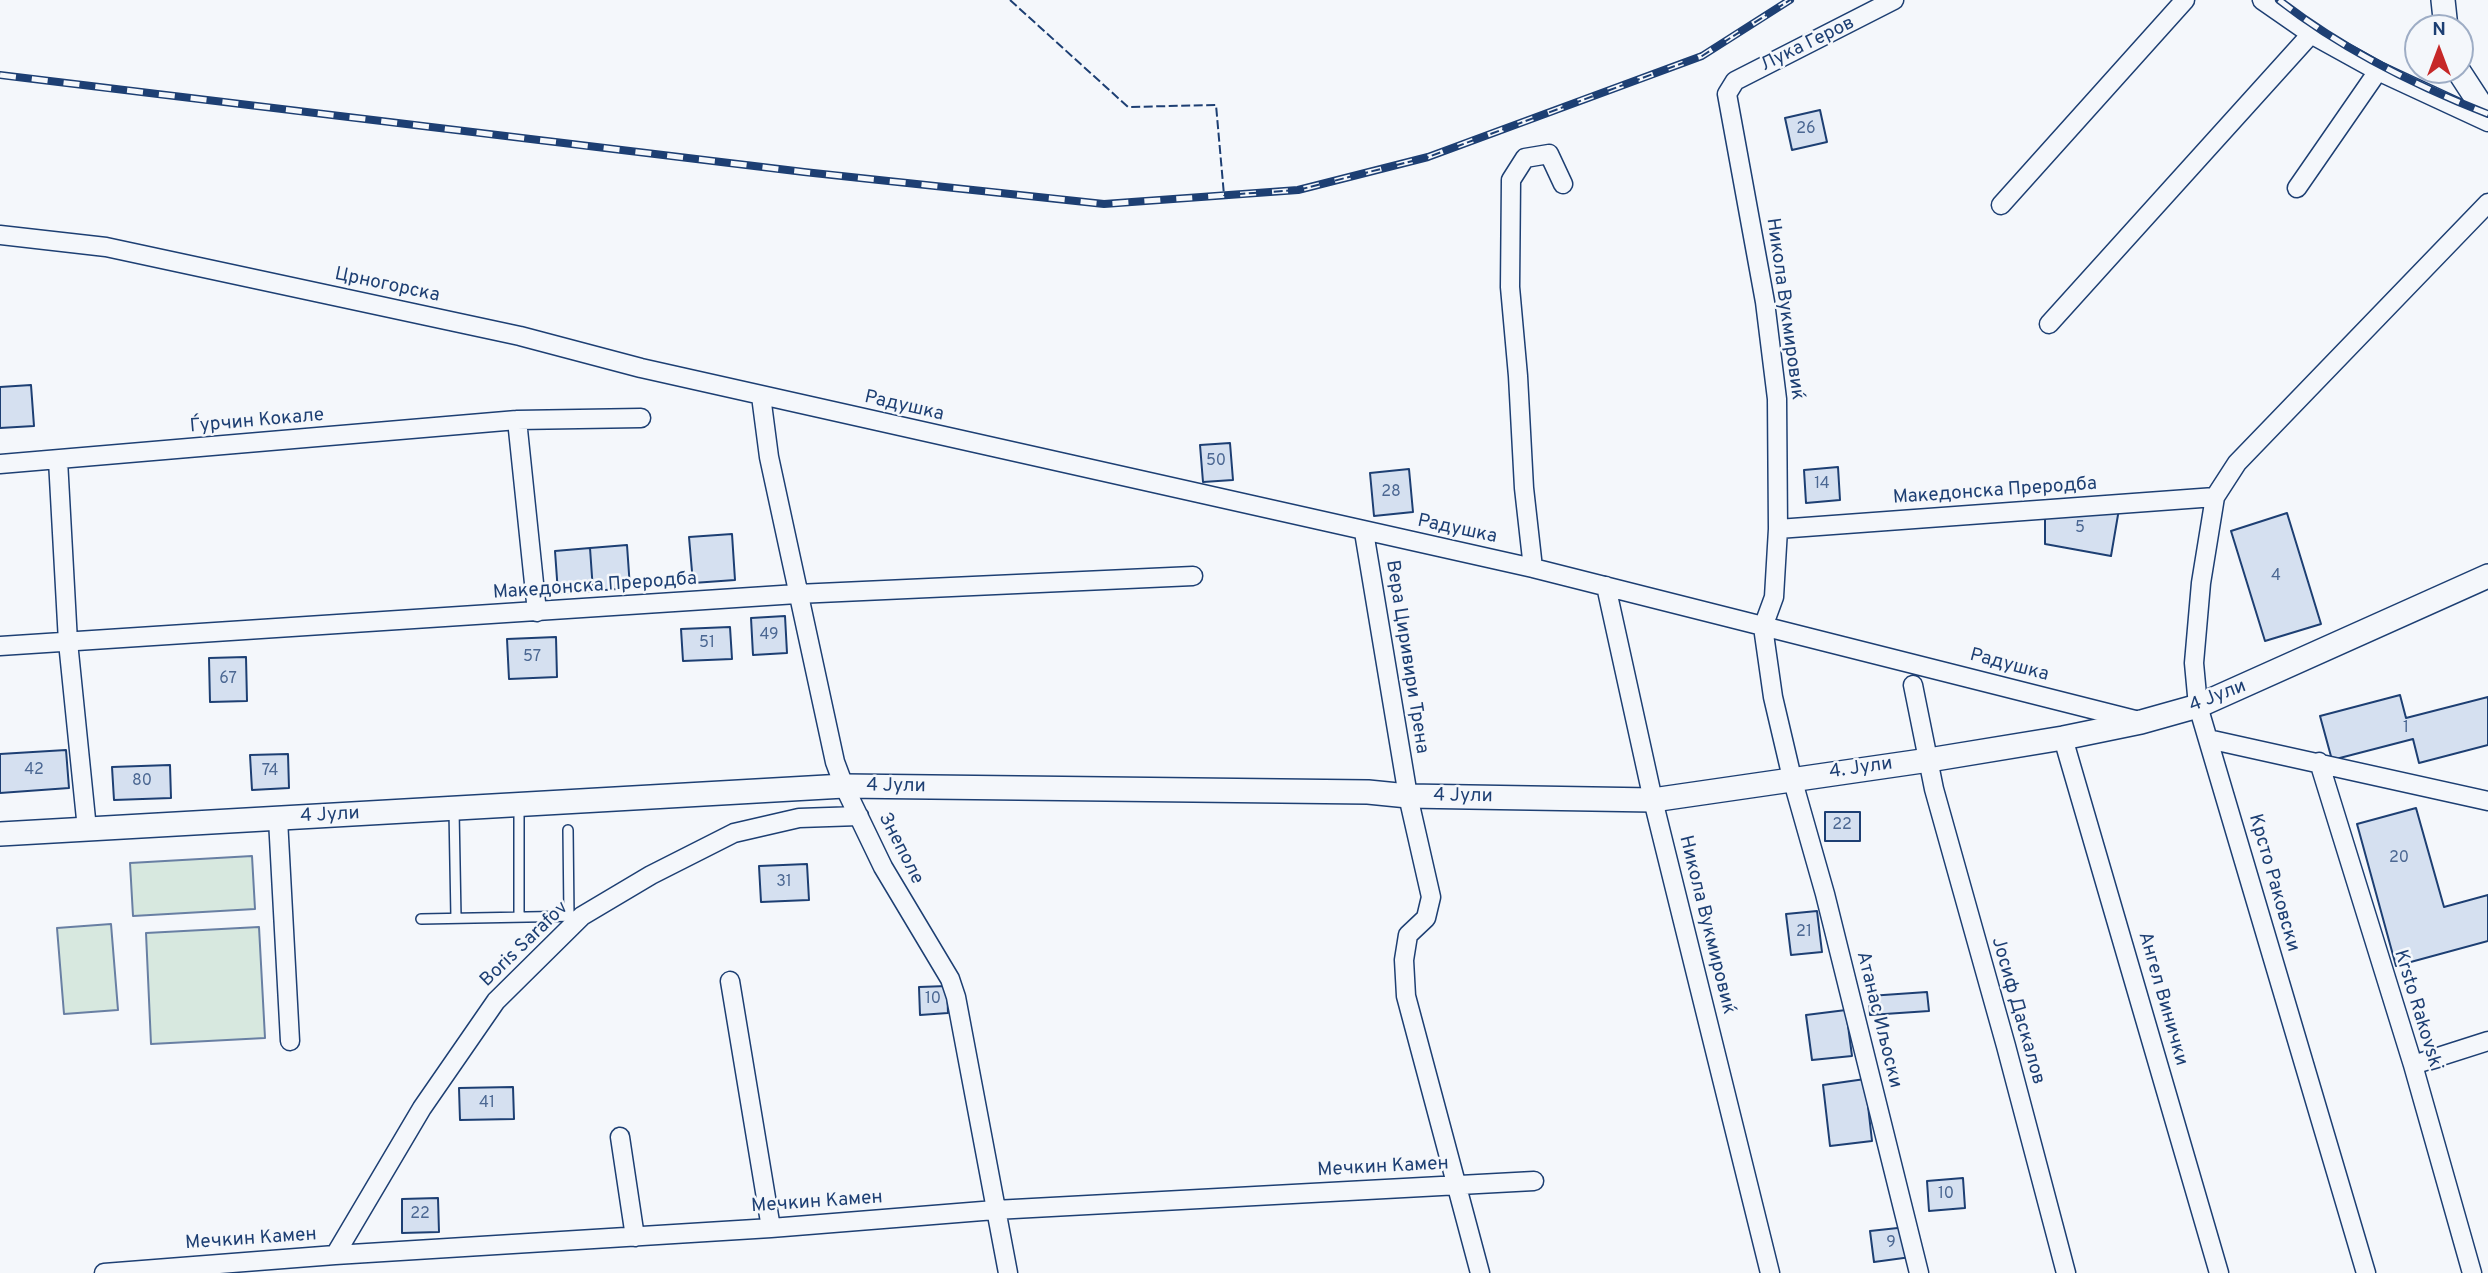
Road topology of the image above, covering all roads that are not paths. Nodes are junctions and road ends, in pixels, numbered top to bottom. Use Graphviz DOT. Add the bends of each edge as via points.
graph roads {
  1 [pos="1894,0"];
  2 [pos="2185,0"];
  3 [pos="2262,0"];
  4 [pos="2311,34"];
  5 [pos="2378,71"];
  6 [pos="2466,84"];
  7 [pos="1727,94"];
  8 [pos="2488,116"];
  9 [pos="2488,122"];
  10 [pos="1563,184"];
  11 [pos="2297,188"];
  12 [pos="2488,203"];
  13 [pos="2001,205"];
  14 [pos="0,235"];
  15 [pos="2049,324"];
  16 [pos="761,396"];
  17 [pos="640,418"];
  18 [pos="517,420"];
  19 [pos="58,460"];
  20 [pos="0,464"];
  21 [pos="2215,497"];
  22 [pos="1778,529"];
  23 [pos="1364,532"];
  24 [pos="1533,568"];
  25 [pos="1193,576"];
  26 [pos="2488,576"];
  27 [pos="1606,586"];
  28 [pos="797,594"];
  29 [pos="537,612"];
  30 [pos="1763,627"];
  31 [pos="68,642"];
  32 [pos="0,646"];
  33 [pos="1913,685"];
  34 [pos="2198,706"];
  35 [pos="2141,722"];
  36 [pos="2063,738"];
  37 [pos="2208,738"];
  38 [pos="1929,760"];
  39 [pos="2319,762"];
  40 [pos="1792,778"];
  41 [pos="844,786"];
  42 [pos="1408,796"];
  43 [pos="1653,800"];
  44 [pos="2488,801"];
  45 [pos="519,805"];
  46 [pos="454,808"];
  47 [pos="859,816"];
  48 [pos="278,819"];
  49 [pos="87,829"];
  50 [pos="568,830"];
  51 [pos="0,834"];
  52 [pos="575,916"];
  53 [pos="519,917"];
  54 [pos="456,918"];
  55 [pos="421,919"];
  56 [pos="730,981"];
  57 [pos="290,1041"];
  58 [pos="2488,1041"];
  59 [pos="2413,1065"];
  60 [pos="620,1137"];
  61 [pos="1534,1181"];
  62 [pos="1456,1185"];
  63 [pos="995,1210"];
  64 [pos="771,1228"];
  65 [pos="635,1237"];
  66 [pos="335,1255"];
  67 [pos="104,1273"];
  68 [pos="1008,1273"];
  69 [pos="1480,1273"];
  70 [pos="1770,1273"];
  71 [pos="1919,1273"];
  72 [pos="2066,1273"];
  73 [pos="2219,1273"];
  74 [pos="2367,1273"];
  75 [pos="2472,1273"];
  1 -- 7 [label="street, Лука Геров" via="1735,81"];
  2 -- 13 [label="street"];
  3 -- 4 [label="street"];
  4 -- 5 [label="street"];
  4 -- 15 [label="street"];
  5 -- 9 [label="street"];
  5 -- 11 [label="street"];
  6 -- 8 [label="street"];
  7 -- 22 [label="street, Никола Вукмировиќ" via="1774,371"];
  10 -- 24 [label="street" via="1549,154 1525,158 1511,180 1510,287"];
  12 -- 21 [label="street" via="2237,463"];
  14 -- 16 [label="street, Црногорска" via="120,249 520,336"];
  16 -- 23 [label="street, Радушка"];
  16 -- 28 [label="street, Знеполе"];
  17 -- 18 [label="street, Ѓурчин Кокале"];
  18 -- 19 [label="street, Ѓурчин Кокале"];
  18 -- 29 [label="street"];
  19 -- 20 [label="street, Ѓурчин Кокале"];
  19 -- 31 [label="street"];
  21 -- 22 [label="street, Македонска Преродба"];
  21 -- 34 [label="street, Крсто Раковски" via="2194,663"];
  22 -- 30 [label="street, Никола Вукмировиќ" via="1774,597"];
  23 -- 24 [label="street, Радушка"];
  23 -- 42 [label="street, Вера Циривири Трена"];
  24 -- 27 [label="street, Радушка"];
  25 -- 28 [label="street, Македонска Преродба"];
  26 -- 34 [label="street, 4 Јули"];
  27 -- 30 [label="street, Радушка"];
  27 -- 43 [label="street, Никола Вукмировиќ"];
  28 -- 29 [label="street, Македонска Преродба"];
  28 -- 41 [label="street, Знеполе"];
  29 -- 31 [label="street, Македонска Преродба"];
  30 -- 35 [label="street, Радушка"];
  30 -- 40 [label="street, Никола Вукмировиќ"];
  31 -- 32 [label="street, Македонска Преродба"];
  31 -- 49 [label="street"];
  33 -- 38 [label="street, Јосиф Даскалов"];
  34 -- 35 [label="street, 4 Јули"];
  34 -- 37 [label="street, Крсто Раковски"];
  35 -- 36 [label="street, 4 Јули"];
  36 -- 38 [label="street, 4 Јули"];
  36 -- 73 [label="street, Ангел Винички"];
  37 -- 39 [label="street"];
  37 -- 74 [label="street, Крсто Раковски"];
  38 -- 40 [label="street, 4. Јули"];
  38 -- 72 [label="street, Јосиф Даскалов"];
  39 -- 44 [label="street"];
  39 -- 59 [label="street, Krsto Rakovski"];
  40 -- 43 [label="street, 4 Јули"];
  40 -- 71 [label="street, Aтанас Иљоски"];
  41 -- 42 [label="street, 4 Јули"];
  41 -- 45 [label="street, 4 Јули"];
  41 -- 47 [label="street, Знеполе"];
  42 -- 43 [label="street, 4 Јули"];
  42 -- 62 [label="street, Вера Циривири Трена" via="1431,897 1426,918 1408,936 1406,996"];
  43 -- 70 [label="street, Никола Вукмировиќ"];
  45 -- 46 [label="street, 4 Јули"];
  45 -- 53 [label="lane"];
  46 -- 48 [label="street, 4 Јули"];
  46 -- 54 [label="lane"];
  47 -- 52 [label="street, Boris Sarafov" via="799,818 734,833"];
  47 -- 63 [label="street, Знеполе" via="883,867 950,979"];
  48 -- 49 [label="street, 4 Јули"];
  48 -- 57 [label="street"];
  49 -- 51 [label="street, 4 Јули"];
  50 -- 52 [label="lane"];
  52 -- 53 [label="lane"];
  52 -- 66 [label="street, Boris Sarafov" via="496,1001 422,1108"];
  53 -- 54 [label="lane"];
  54 -- 55 [label="lane"];
  56 -- 64 [label="street"];
  58 -- 59 [label="street"];
  59 -- 75 [label="street, Krsto Rakovski"];
  60 -- 65 [label="street"];
  61 -- 62 [label="street, Мечкин Камен"];
  62 -- 63 [label="street, Мечкин Камен"];
  62 -- 69 [label="street, Вера Циривири Трена"];
  63 -- 64 [label="street, Мечкин Камен"];
  63 -- 68 [label="street, Знеполе"];
  64 -- 65 [label="street, Мечкин Камен"];
  65 -- 66 [label="street, Мечкин Камен"];
  66 -- 67 [label="street, Мечкин Камен"];
}
